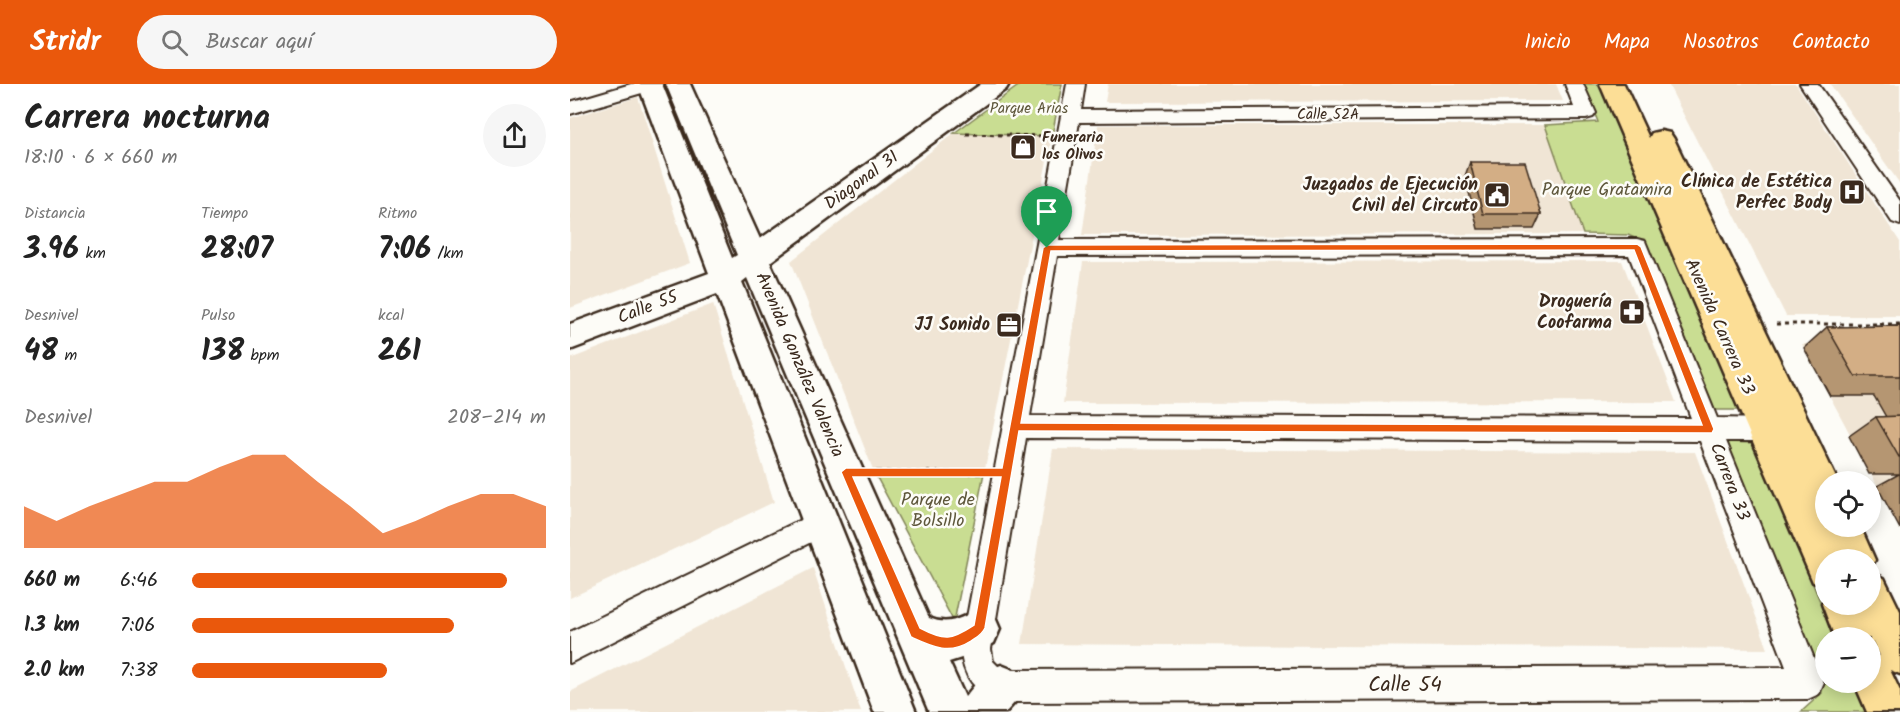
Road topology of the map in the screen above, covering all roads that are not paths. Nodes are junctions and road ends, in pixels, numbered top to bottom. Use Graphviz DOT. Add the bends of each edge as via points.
graph roads {
  1 [pos="651,84"];
  2 [pos="678,84"];
  3 [pos="997,84"];
  4 [pos="1076,84"];
  5 [pos="1574,84"];
  6 [pos="1612,84"];
  7 [pos="1635,84"];
  8 [pos="1809,84"];
  9 [pos="570,108"];
  10 [pos="1069,126"];
  11 [pos="1900,217"];
  12 [pos="1047,248"];
  13 [pos="740,268"];
  14 [pos="570,337"];
  15 [pos="1015,427"];
  16 [pos="1709,429"];
  17 [pos="1764,430"];
  18 [pos="1815,471"];
  19 [pos="821,523"];
  20 [pos="1817,549"];
  21 [pos="1881,614"];
  22 [pos="980,628"];
  23 [pos="916,633"];
  24 [pos="570,648"];
  25 [pos="1900,654"];
  26 [pos="1808,683"];
  27 [pos="1879,693"];
  28 [pos="990,699"];
  29 [pos="895,712"];
  30 [pos="950,712"];
  31 [pos="1888,712"];
  1 -- 9 [label="street"];
  1 -- 13 [label="street, Avenida González Valencia"];
  2 -- 13 [label="street, Avenida González Valencia"];
  3 -- 13 [label="street, Diagonal 31"];
  4 -- 10 [label="street"];
  5 -- 10 [label="street, Calle 52A" via="1586,113"];
  6 -- 17 [label="main road, Avenida Carrera 33"];
  7 -- 18 [label="main road, Avenida Carrera 33"];
  8 -- 11 [label="street"];
  10 -- 12 [label="street"];
  12 -- 15 [label="street"];
  12 -- 16 [label="street, Carrera 33" via="1637,247"];
  13 -- 14 [label="street, Calle 55"];
  13 -- 19 [label="street, Avenida González Valencia"];
  13 -- 23 [label="street, Avenida González Valencia" via="846,472"];
  15 -- 16 [label="street"];
  15 -- 22 [label="street"];
  16 -- 17 [label="street"];
  16 -- 26 [label="street, Carrera 33"];
  17 -- 20 [label="main road, Avenida Carrera 33"];
  19 -- 24 [label="street"];
  19 -- 29 [label="street, Avenida González Valencia"];
  21 -- 25 [label="main road"];
  22 -- 23 [label="street" via="947,644"];
  22 -- 28 [label="street" via="976,660"];
  23 -- 30 [label="street, Avenida González Valencia"];
  26 -- 28 [label="street, Calle 54"];
  27 -- 31 [label="main road"];
}
